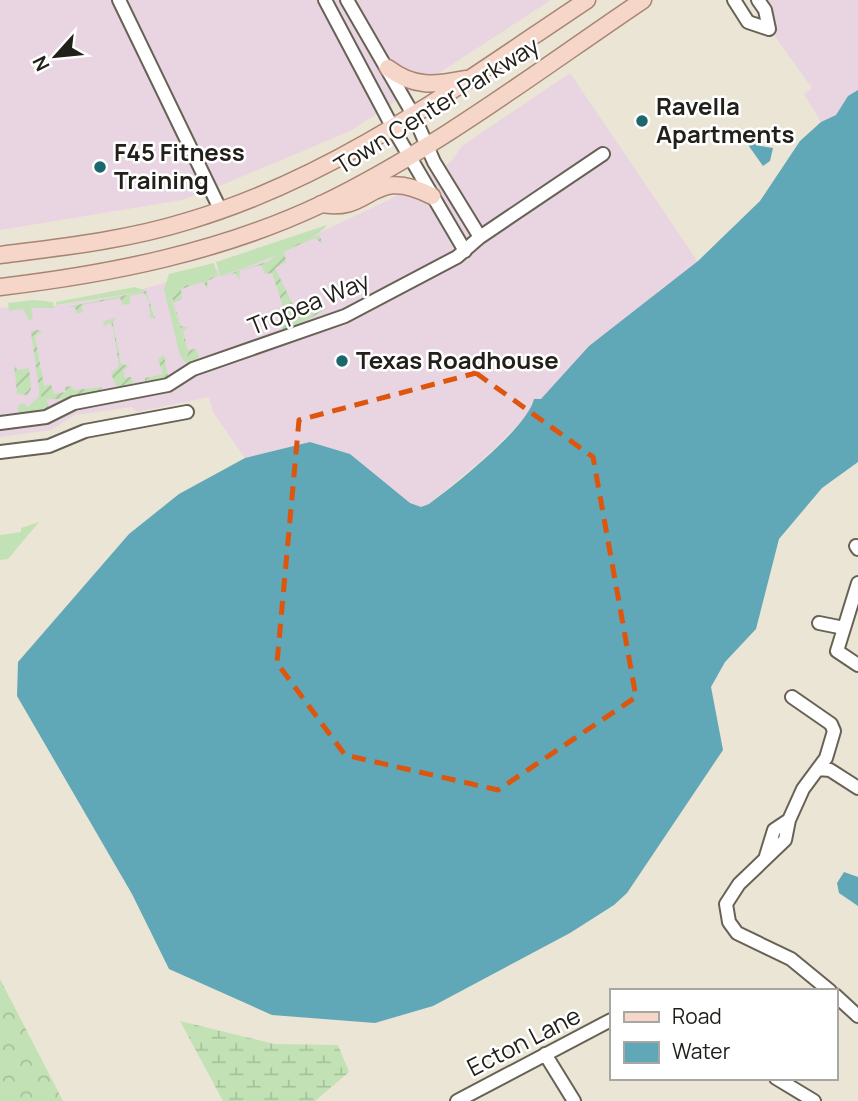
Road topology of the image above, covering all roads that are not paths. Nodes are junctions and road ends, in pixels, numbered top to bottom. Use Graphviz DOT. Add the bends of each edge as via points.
graph roads {
  1 [pos="119,0"];
  2 [pos="326,0"];
  3 [pos="347,0"];
  4 [pos="587,0"];
  5 [pos="643,0"];
  6 [pos="734,0"];
  7 [pos="758,0"];
  8 [pos="388,68"];
  9 [pos="471,78"];
  10 [pos="414,116"];
  11 [pos="394,130"];
  12 [pos="428,144"];
  13 [pos="603,154"];
  14 [pos="410,155"];
  15 [pos="432,197"];
  16 [pos="321,204"];
  17 [pos="221,211"];
  18 [pos="480,237"];
  19 [pos="465,251"];
  20 [pos="0,256"];
  21 [pos="0,287"];
  22 [pos="187,412"];
  23 [pos="0,423"];
  24 [pos="0,452"];
  25 [pos="858,583"];
  26 [pos="819,623"];
  27 [pos="844,628"];
  28 [pos="858,665"];
  29 [pos="792,696"];
  30 [pos="818,769"];
  31 [pos="858,788"];
  32 [pos="828,989"];
  33 [pos="837,996"];
  34 [pos="855,1010"];
  35 [pos="610,1021"];
  36 [pos="545,1054"];
  37 [pos="779,1080"];
  38 [pos="457,1101"];
  39 [pos="574,1101"];
  40 [pos="814,1101"];
  1 -- 17 [label="street"];
  2 -- 11 [label="street"];
  3 -- 8 [label="street"];
  4 -- 9 [label="main road, Town Center Parkway"];
  5 -- 12 [label="main road, Town Center Parkway"];
  6 -- 7 [label="street" via="748,22 769,29"];
  8 -- 9 [label="main road" via="402,79 431,85"];
  8 -- 10 [label="street"];
  9 -- 10 [label="main road, Town Center Parkway"];
  10 -- 11 [label="main road, Town Center Parkway"];
  10 -- 12 [label="street"];
  11 -- 14 [label="street"];
  11 -- 17 [label="main road, Town Center Parkway" via="288,185"];
  12 -- 14 [label="main road, Town Center Parkway"];
  12 -- 18 [label="street" via="434,162"];
  13 -- 18 [label="street, Tropea Way"];
  14 -- 15 [label="street"];
  14 -- 16 [label="main road, Town Center Parkway"];
  15 -- 16 [label="main road" via="401,183 386,185 342,208"];
  15 -- 19 [label="street"];
  16 -- 21 [label="main road, Town Center Parkway" via="198,251 99,274"];
  17 -- 20 [label="main road, Town Center Parkway" via="113,240"];
  18 -- 19 [label="street, Tropea Way"];
  19 -- 23 [label="street, Tropea Way" via="345,316 193,369 168,385 74,403 46,417"];
  22 -- 24 [label="street" via="85,431 49,446"];
  25 -- 27 [label="street"];
  26 -- 27 [label="street"];
  27 -- 28 [label="street" via="837,651"];
  29 -- 30 [label="street" via="834,731"];
  30 -- 31 [label="street" via="830,770"];
  30 -- 32 [label="street" via="803,789 785,840 739,884 726,904 729,922 737,933 791,959"];
  33 -- 34 [label="street"];
  35 -- 36 [label="street, Ecton Lane"];
  36 -- 38 [label="street, Ecton Lane"];
  36 -- 39 [label="street"];
  37 -- 40 [label="street"];
}
